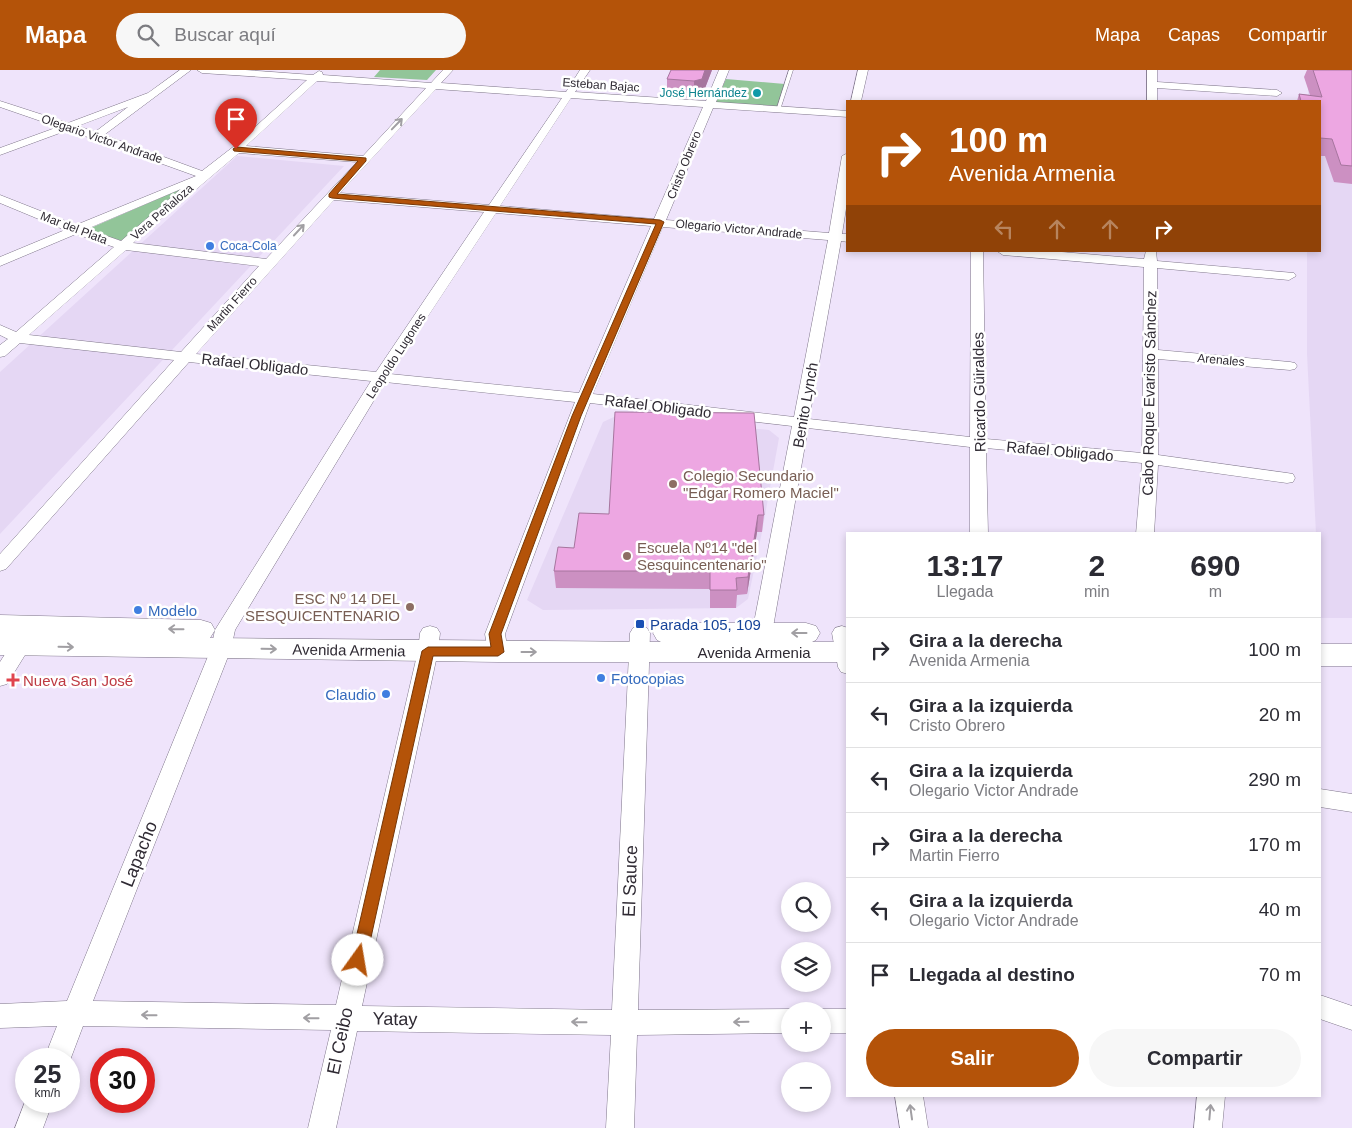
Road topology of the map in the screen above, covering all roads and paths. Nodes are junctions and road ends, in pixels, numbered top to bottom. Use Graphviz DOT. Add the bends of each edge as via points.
graph roads {
  1 [pos="186,70"];
  2 [pos="202,70"];
  3 [pos="448,70"];
  4 [pos="585,70"];
  5 [pos="724,70"];
  6 [pos="791,70"];
  7 [pos="862,70"];
  8 [pos="1152,70"];
  9 [pos="319,74"];
  10 [pos="1152,85"];
  11 [pos="434,86"];
  12 [pos="1277,93"];
  13 [pos="152,95"];
  14 [pos="568,95"];
  15 [pos="856,100"];
  16 [pos="1152,100"];
  17 [pos="0,104"];
  18 [pos="709,104"];
  19 [pos="778,110"];
  20 [pos="846,114"];
  21 [pos="68,127"];
  22 [pos="96,136"];
  23 [pos="236,149"];
  24 [pos="0,152"];
  25 [pos="364,160"];
  26 [pos="204,175"];
  27 [pos="846,179"];
  28 [pos="332,196"];
  29 [pos="0,199"];
  30 [pos="492,209"];
  31 [pos="660,222"];
  32 [pos="74,229"];
  33 [pos="841,238"];
  34 [pos="123,246"];
  35 [pos="978,252"];
  36 [pos="1027,252"];
  37 [pos="1151,257"];
  38 [pos="0,262"];
  39 [pos="269,262"];
  40 [pos="1289,276"];
  41 [pos="0,329"];
  42 [pos="18,338"];
  43 [pos="0,354"];
  44 [pos="1152,354"];
  45 [pos="184,357"];
  46 [pos="1290,366"];
  47 [pos="380,378"];
  48 [pos="584,398"];
  49 [pos="802,423"];
  50 [pos="980,443"];
  51 [pos="1150,459"];
  52 [pos="1287,478"];
  53 [pos="979,532"];
  54 [pos="1145,532"];
  55 [pos="0,565"];
  56 [pos="0,625"];
  57 [pos="1321,637"];
  58 [pos="1352,638"];
  59 [pos="17,639"];
  60 [pos="222,640"];
  61 [pos="429,642"];
  62 [pos="496,643"];
  63 [pos="639,643"];
  64 [pos="763,643"];
  65 [pos="846,647"];
  66 [pos="1321,655"];
  67 [pos="1352,655"];
  68 [pos="0,678"];
  69 [pos="1321,798"];
  70 [pos="1352,803"];
  71 [pos="1321,1007"];
  72 [pos="75,1013"];
  73 [pos="0,1016"];
  74 [pos="345,1018"];
  75 [pos="1352,1018"];
  76 [pos="781,1021"];
  77 [pos="831,1021"];
  78 [pos="846,1021"];
  79 [pos="625,1023"];
  80 [pos="61,1048"];
  81 [pos="909,1097"];
  82 [pos="1211,1097"];
  83 [pos="35,1113"];
  84 [pos="29,1128"];
  85 [pos="322,1128"];
  86 [pos="620,1128"];
  87 [pos="914,1128"];
  88 [pos="1208,1128"];
  1 -- 13 [label="street"];
  2 -- 9 [label="street, Esteban Bajac"];
  3 -- 11 [label="street, Martin Fierro"];
  4 -- 14 [label="street, Leopoldo Lugones"];
  5 -- 18 [label="street, Cristo Obrero"];
  6 -- 19 [label="lane"];
  7 -- 15 [label="street"];
  8 -- 10 [label="street"];
  9 -- 11 [label="street, Esteban Bajac"];
  9 -- 23 [label="street, Vera Peñaloza"];
  10 -- 12 [label="street"];
  10 -- 16 [label="street"];
  11 -- 14 [label="street, Esteban Bajac"];
  25 -- 11 [label="street, Martin Fierro, one-way"];
  13 -- 21 [label="street"];
  13 -- 22 [label="street"];
  14 -- 18 [label="street, Esteban Bajac"];
  14 -- 30 [label="street, Leopoldo Lugones"];
  17 -- 21 [label="street, Olegario Victor Andrade"];
  18 -- 19 [label="street, Esteban Bajac"];
  18 -- 31 [label="street, Cristo Obrero"];
  19 -- 20 [label="street, Esteban Bajac"];
  21 -- 22 [label="street, Olegario Victor Andrade"];
  21 -- 24 [label="street"];
  22 -- 26 [label="street, Olegario Victor Andrade"];
  23 -- 25 [label="street"];
  23 -- 26 [label="street, Vera Peñaloza"];
  25 -- 28 [label="street, Martin Fierro"];
  26 -- 32 [label="street"];
  26 -- 34 [label="street, Vera Peñaloza"];
  27 -- 33 [label="street, Benito Lynch"];
  28 -- 30 [label="street, Olegario Victor Andrade"];
  39 -- 28 [label="street, Martin Fierro, one-way"];
  29 -- 32 [label="street, Mar del Plata"];
  30 -- 31 [label="street, Olegario Victor Andrade"];
  30 -- 47 [label="street, Leopoldo Lugones"];
  31 -- 33 [label="street, Olegario Victor Andrade"];
  31 -- 48 [label="street, Cristo Obrero"];
  32 -- 34 [label="street, Mar del Plata"];
  32 -- 38 [label="street"];
  33 -- 49 [label="street, Benito Lynch"];
  34 -- 39 [label="street, Mar del Plata"];
  34 -- 42 [label="street, Vera Peñaloza"];
  35 -- 50 [label="street, Ricardo Güiraldes"];
  36 -- 37 [label="street"];
  37 -- 40 [label="street"];
  37 -- 44 [label="street, Cabo Roque Evaristo Sánchez"];
  39 -- 45 [label="street, Martin Fierro"];
  41 -- 42 [label="street, Rafael Obligado"];
  42 -- 43 [label="street, Vera Peñaloza"];
  42 -- 45 [label="street, Rafael Obligado"];
  44 -- 46 [label="street, Arenales"];
  44 -- 51 [label="street, Cabo Roque Evaristo Sánchez"];
  45 -- 47 [label="street, Rafael Obligado"];
  45 -- 55 [label="street, Martin Fierro"];
  47 -- 48 [label="street, Rafael Obligado"];
  47 -- 60 [label="street, Leopoldo Lugones"];
  48 -- 49 [label="street, Rafael Obligado"];
  48 -- 62 [label="street, Cristo Obrero"];
  49 -- 50 [label="street, Rafael Obligado"];
  49 -- 64 [label="street, Benito Lynch"];
  50 -- 51 [label="street, Rafael Obligado"];
  50 -- 53 [label="street, Ricardo Güiraldes"];
  51 -- 52 [label="street, Rafael Obligado"];
  51 -- 54 [label="street, Cabo Roque Evaristo Sánchez"];
  56 -- 59 [label="main road, Avenida Armenia"];
  57 -- 58 [label="main road"];
  59 -- 60 [label="main road, Avenida Armenia"];
  59 -- 68 [label="street"];
  60 -- 61 [label="main road, Avenida Armenia"];
  60 -- 72 [label="street, Lapacho"];
  61 -- 62 [label="main road, Avenida Armenia"];
  61 -- 74 [label="street, El Ceibo"];
  62 -- 63 [label="main road, Avenida Armenia"];
  63 -- 64 [label="main road, Avenida Armenia"];
  63 -- 79 [label="street, El Sauce"];
  64 -- 65 [label="main road, Avenida Armenia"];
  66 -- 67 [label="main road"];
  69 -- 70 [label="street"];
  71 -- 75 [label="street"];
  72 -- 73 [label="street, Yatay"];
  74 -- 72 [label="street, Yatay, one-way"];
  72 -- 80 [label="street, Lapacho"];
  79 -- 74 [label="street, Yatay, one-way"];
  74 -- 85 [label="street, El Ceibo"];
  76 -- 79 [label="street, Yatay, one-way"];
  77 -- 78 [label="street"];
  79 -- 86 [label="street, El Sauce"];
  87 -- 81 [label="street, one-way"];
  88 -- 82 [label="street, one-way"];
  83 -- 84 [label="street"];
}
